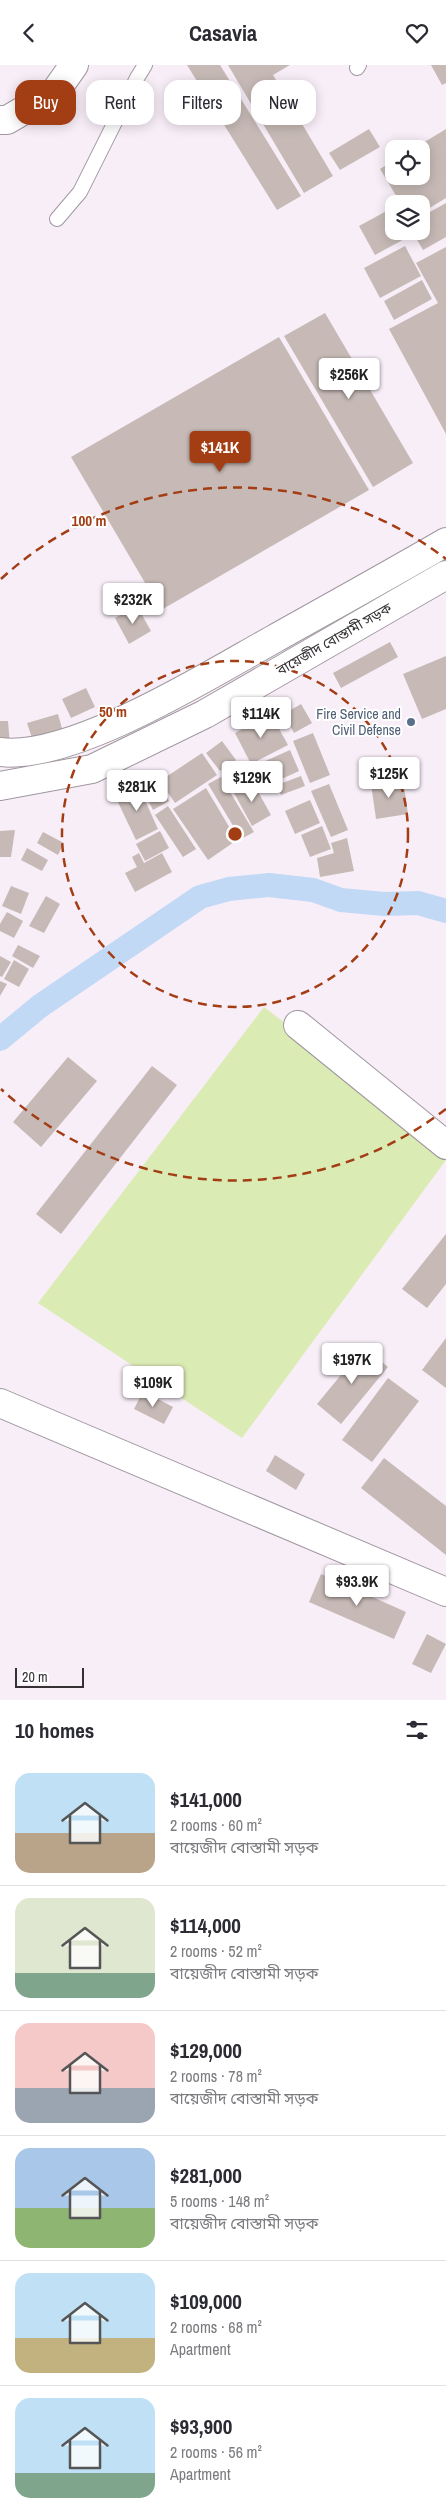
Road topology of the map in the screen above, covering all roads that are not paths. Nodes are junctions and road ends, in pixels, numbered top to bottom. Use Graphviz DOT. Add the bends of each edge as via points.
graph roads {
  1 [pos="74,65"];
  2 [pos="145,65"];
  3 [pos="0,120"];
  4 [pos="57,219"];
  5 [pos="446,543"];
  6 [pos="446,575"];
  7 [pos="0,752"];
  8 [pos="0,786"];
  9 [pos="298,1025"];
  10 [pos="446,1145"];
  11 [pos="0,1403"];
  12 [pos="446,1592"];
  1 -- 3 [label="main road" via="56,92 7,120"];
  2 -- 4 [label="lane" via="80,192"];
  5 -- 7 [label="main road, বায়েজীদ বোস্তামী সড়ক" via="170,697 79,739 17,754"];
  6 -- 8 [label="main road, বায়েজীদ বোস্তামী সড়ক" via="205,714 92,769"];
  9 -- 10 [label="main road"];
  11 -- 12 [label="main road"];
}
